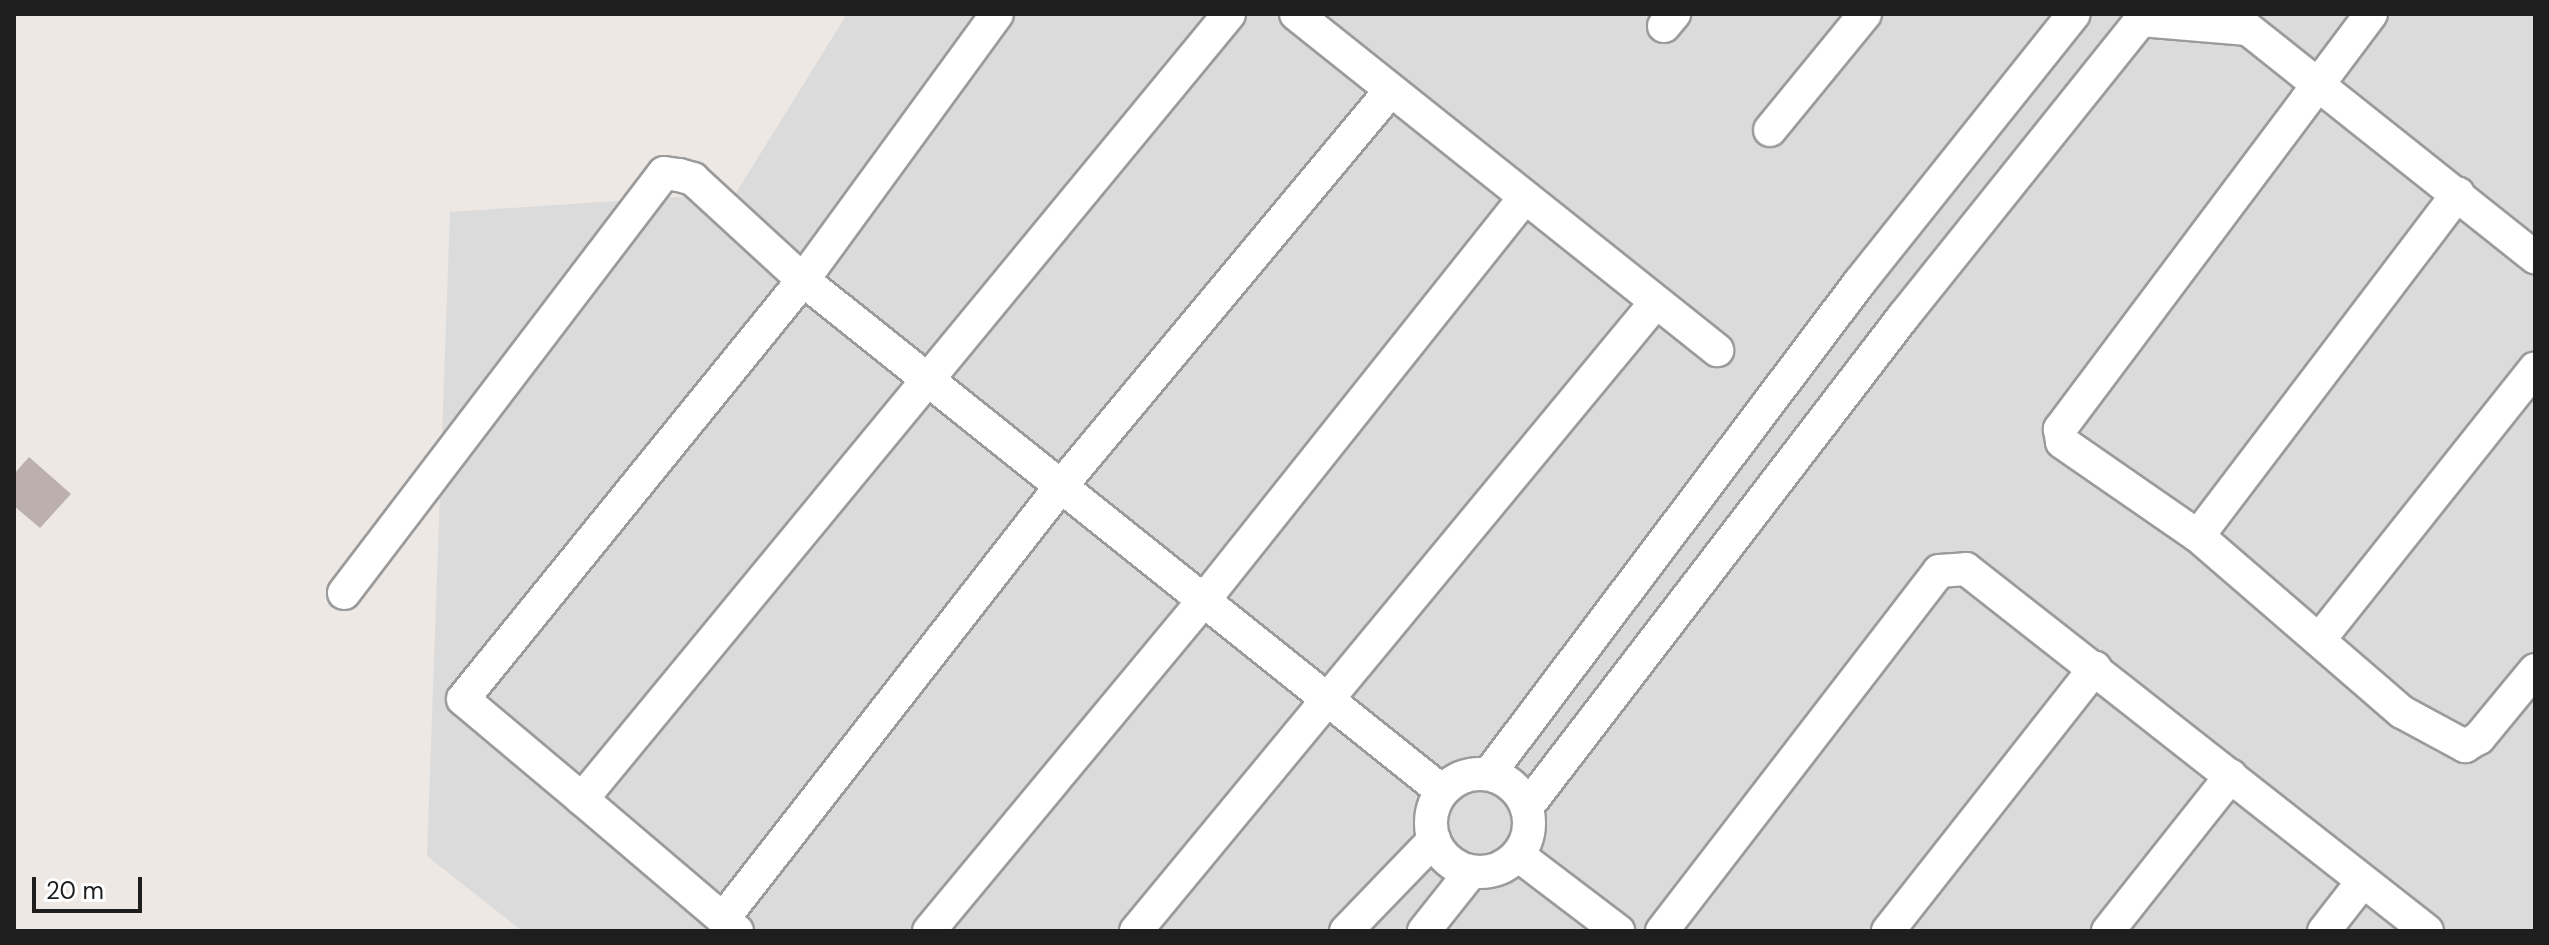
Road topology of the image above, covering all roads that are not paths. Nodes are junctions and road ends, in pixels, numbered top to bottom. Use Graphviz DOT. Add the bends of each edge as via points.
graph roads {
  1 [pos="997,14"];
  2 [pos="1229,14"];
  3 [pos="1296,14"];
  4 [pos="1865,14"];
  5 [pos="2074,14"];
  6 [pos="2371,14"];
  7 [pos="2143,17"];
  8 [pos="2245,21"];
  9 [pos="2319,82"];
  10 [pos="1391,90"];
  11 [pos="1770,130"];
  12 [pos="2458,194"];
  13 [pos="1525,197"];
  14 [pos="2535,257"];
  15 [pos="803,280"];
  16 [pos="1656,302"];
  17 [pos="1717,350"];
  18 [pos="2535,368"];
  19 [pos="927,379"];
  20 [pos="1061,486"];
  21 [pos="2198,536"];
  22 [pos="344,593"];
  23 [pos="1204,600"];
  24 [pos="2319,640"];
  25 [pos="2095,668"];
  26 [pos="2535,670"];
  27 [pos="1329,699"];
  28 [pos="1489,774"];
  29 [pos="2231,776"];
  30 [pos="1442,791"];
  31 [pos="582,799"];
  32 [pos="1527,807"];
  33 [pos="1434,840"];
  34 [pos="1518,855"];
  35 [pos="1471,872"];
  36 [pos="2363,881"];
  37 [pos="730,925"];
  38 [pos="929,931"];
  39 [pos="1136,931"];
  40 [pos="1346,931"];
  41 [pos="1424,931"];
  42 [pos="1618,931"];
  43 [pos="1662,931"];
  44 [pos="1888,931"];
  45 [pos="2108,931"];
  46 [pos="2324,931"];
  47 [pos="2427,931"];
  1 -- 15 [label="street"];
  2 -- 19 [label="street"];
  3 -- 10 [label="street"];
  4 -- 11 [label="street"];
  5 -- 28 [label="street" via="1859,283"];
  6 -- 9 [label="street"];
  7 -- 8 [label="street"];
  7 -- 32 [label="street" via="1903,317"];
  8 -- 9 [label="street"];
  9 -- 12 [label="street"];
  9 -- 21 [label="street" via="2060,429 2062,442"];
  10 -- 13 [label="street"];
  10 -- 20 [label="street"];
  12 -- 14 [label="street"];
  12 -- 21 [label="street"];
  13 -- 16 [label="street"];
  13 -- 23 [label="street"];
  15 -- 19 [label="street"];
  15 -- 22 [label="street" via="693,179 664,173"];
  15 -- 31 [label="street" via="463,699"];
  16 -- 17 [label="street"];
  16 -- 27 [label="street"];
  18 -- 24 [label="street"];
  19 -- 20 [label="street"];
  19 -- 31 [label="street"];
  20 -- 23 [label="street"];
  20 -- 37 [label="street"];
  21 -- 24 [label="street"];
  23 -- 27 [label="street"];
  23 -- 38 [label="street"];
  24 -- 26 [label="street" via="2402,712 2465,746 2479,738"];
  25 -- 29 [label="street"];
  25 -- 43 [label="street" via="1966,569 1939,571"];
  25 -- 44 [label="street"];
  27 -- 30 [label="street"];
  27 -- 39 [label="street"];
  28 -- 30 [label="street" via="1472,774"];
  28 -- 32 [label="street" via="1505,781"];
  29 -- 36 [label="street"];
  29 -- 45 [label="street"];
  30 -- 33 [label="street" via="1430,823"];
  31 -- 37 [label="street"];
  32 -- 34 [label="street" via="1527,841"];
  33 -- 35 [label="street" via="1442,855"];
  33 -- 40 [label="street"];
  34 -- 35 [label="street" via="1497,870"];
  34 -- 42 [label="street"];
  35 -- 41 [label="street"];
  36 -- 46 [label="street"];
  36 -- 47 [label="street"];
}
